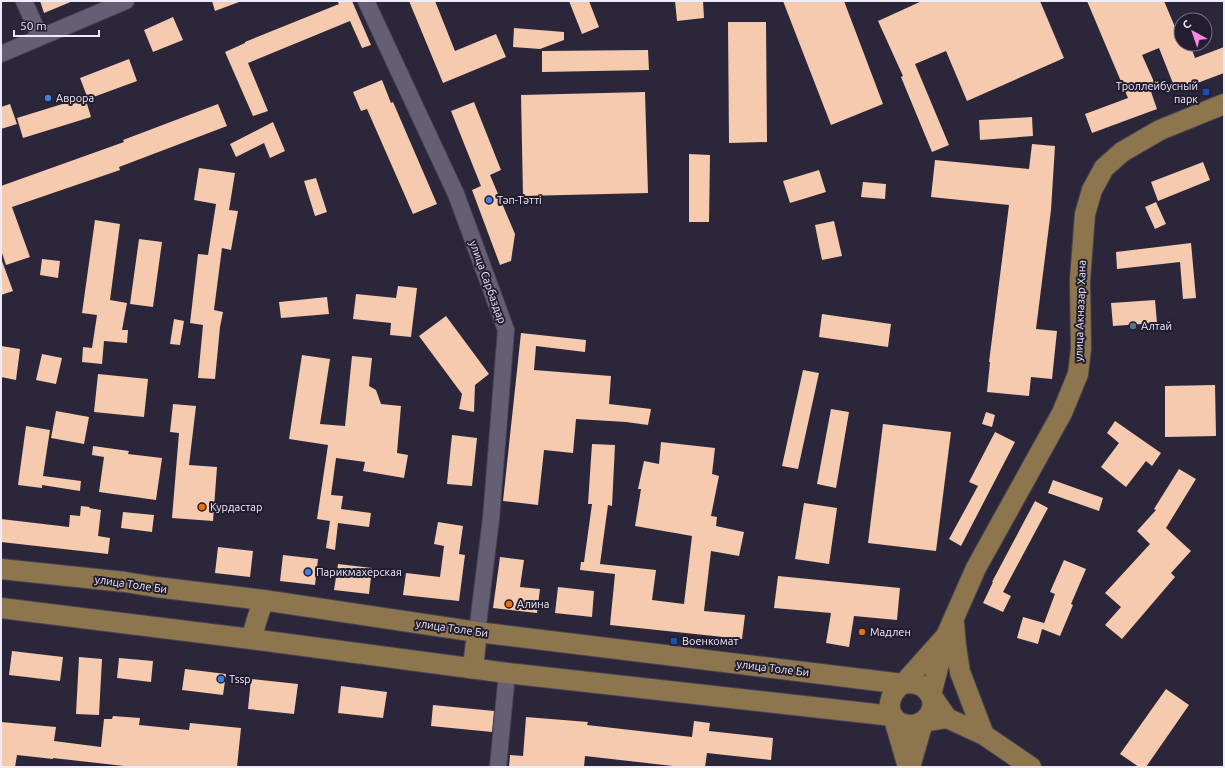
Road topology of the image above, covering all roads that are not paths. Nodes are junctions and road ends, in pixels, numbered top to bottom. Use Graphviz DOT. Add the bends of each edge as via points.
graph roads {
  1 [pos="24,1"];
  2 [pos="126,1"];
  3 [pos="366,1"];
  4 [pos="40,37"];
  5 [pos="1,54"];
  6 [pos="1224,104"];
  7 [pos="1,569"];
  8 [pos="263,600"];
  9 [pos="1,608"];
  10 [pos="954,617"];
  11 [pos="476,632"];
  12 [pos="946,636"];
  13 [pos="250,639"];
  14 [pos="473,668"];
  15 [pos="507,673"];
  16 [pos="903,684"];
  17 [pos="931,695"];
  18 [pos="893,716"];
  19 [pos="946,718"];
  20 [pos="923,722"];
  21 [pos="990,738"];
  22 [pos="498,767"];
  23 [pos="909,767"];
  24 [pos="1031,767"];
  1 -- 4 [label="street"];
  2 -- 4 [label="street"];
  3 -- 11 [label="street, улица Сарбаздар" via="456,194 506,330 491,519"];
  4 -- 5 [label="street"];
  6 -- 10 [label="main road, улица Акназар Хана" via="1160,130 1122,152 1104,168 1092,190 1084,214 1080,280 1081,349 1078,374 1062,413 976,568"];
  7 -- 8 [label="main road, улица Толе Би"];
  8 -- 11 [label="main road, улица Толе Би"];
  8 -- 13 [label="main road"];
  9 -- 13 [label="main road"];
  10 -- 12 [label="main road, улица Акназар Хана"];
  10 -- 21 [label="main road" via="960,672"];
  11 -- 14 [label="main road"];
  11 -- 16 [label="main road, улица Толе Би"];
  12 -- 16 [label="main road, улица Акназар Хана"];
  12 -- 17 [label="main road, улица Акназар Хана"];
  13 -- 14 [label="main road"];
  14 -- 15 [label="main road"];
  15 -- 18 [label="main road"];
  15 -- 22 [label="street"];
  16 -- 17 [label="main road" via="919,684"];
  16 -- 18 [label="main road" via="891,695"];
  17 -- 19 [label="main road"];
  17 -- 20 [label="main road" via="932,709"];
  18 -- 20 [label="main road" via="905,724"];
  18 -- 23 [label="main road"];
  19 -- 20 [label="main road"];
  19 -- 21 [label="main road"];
  20 -- 23 [label="main road"];
  21 -- 24 [label="main road"];
}
